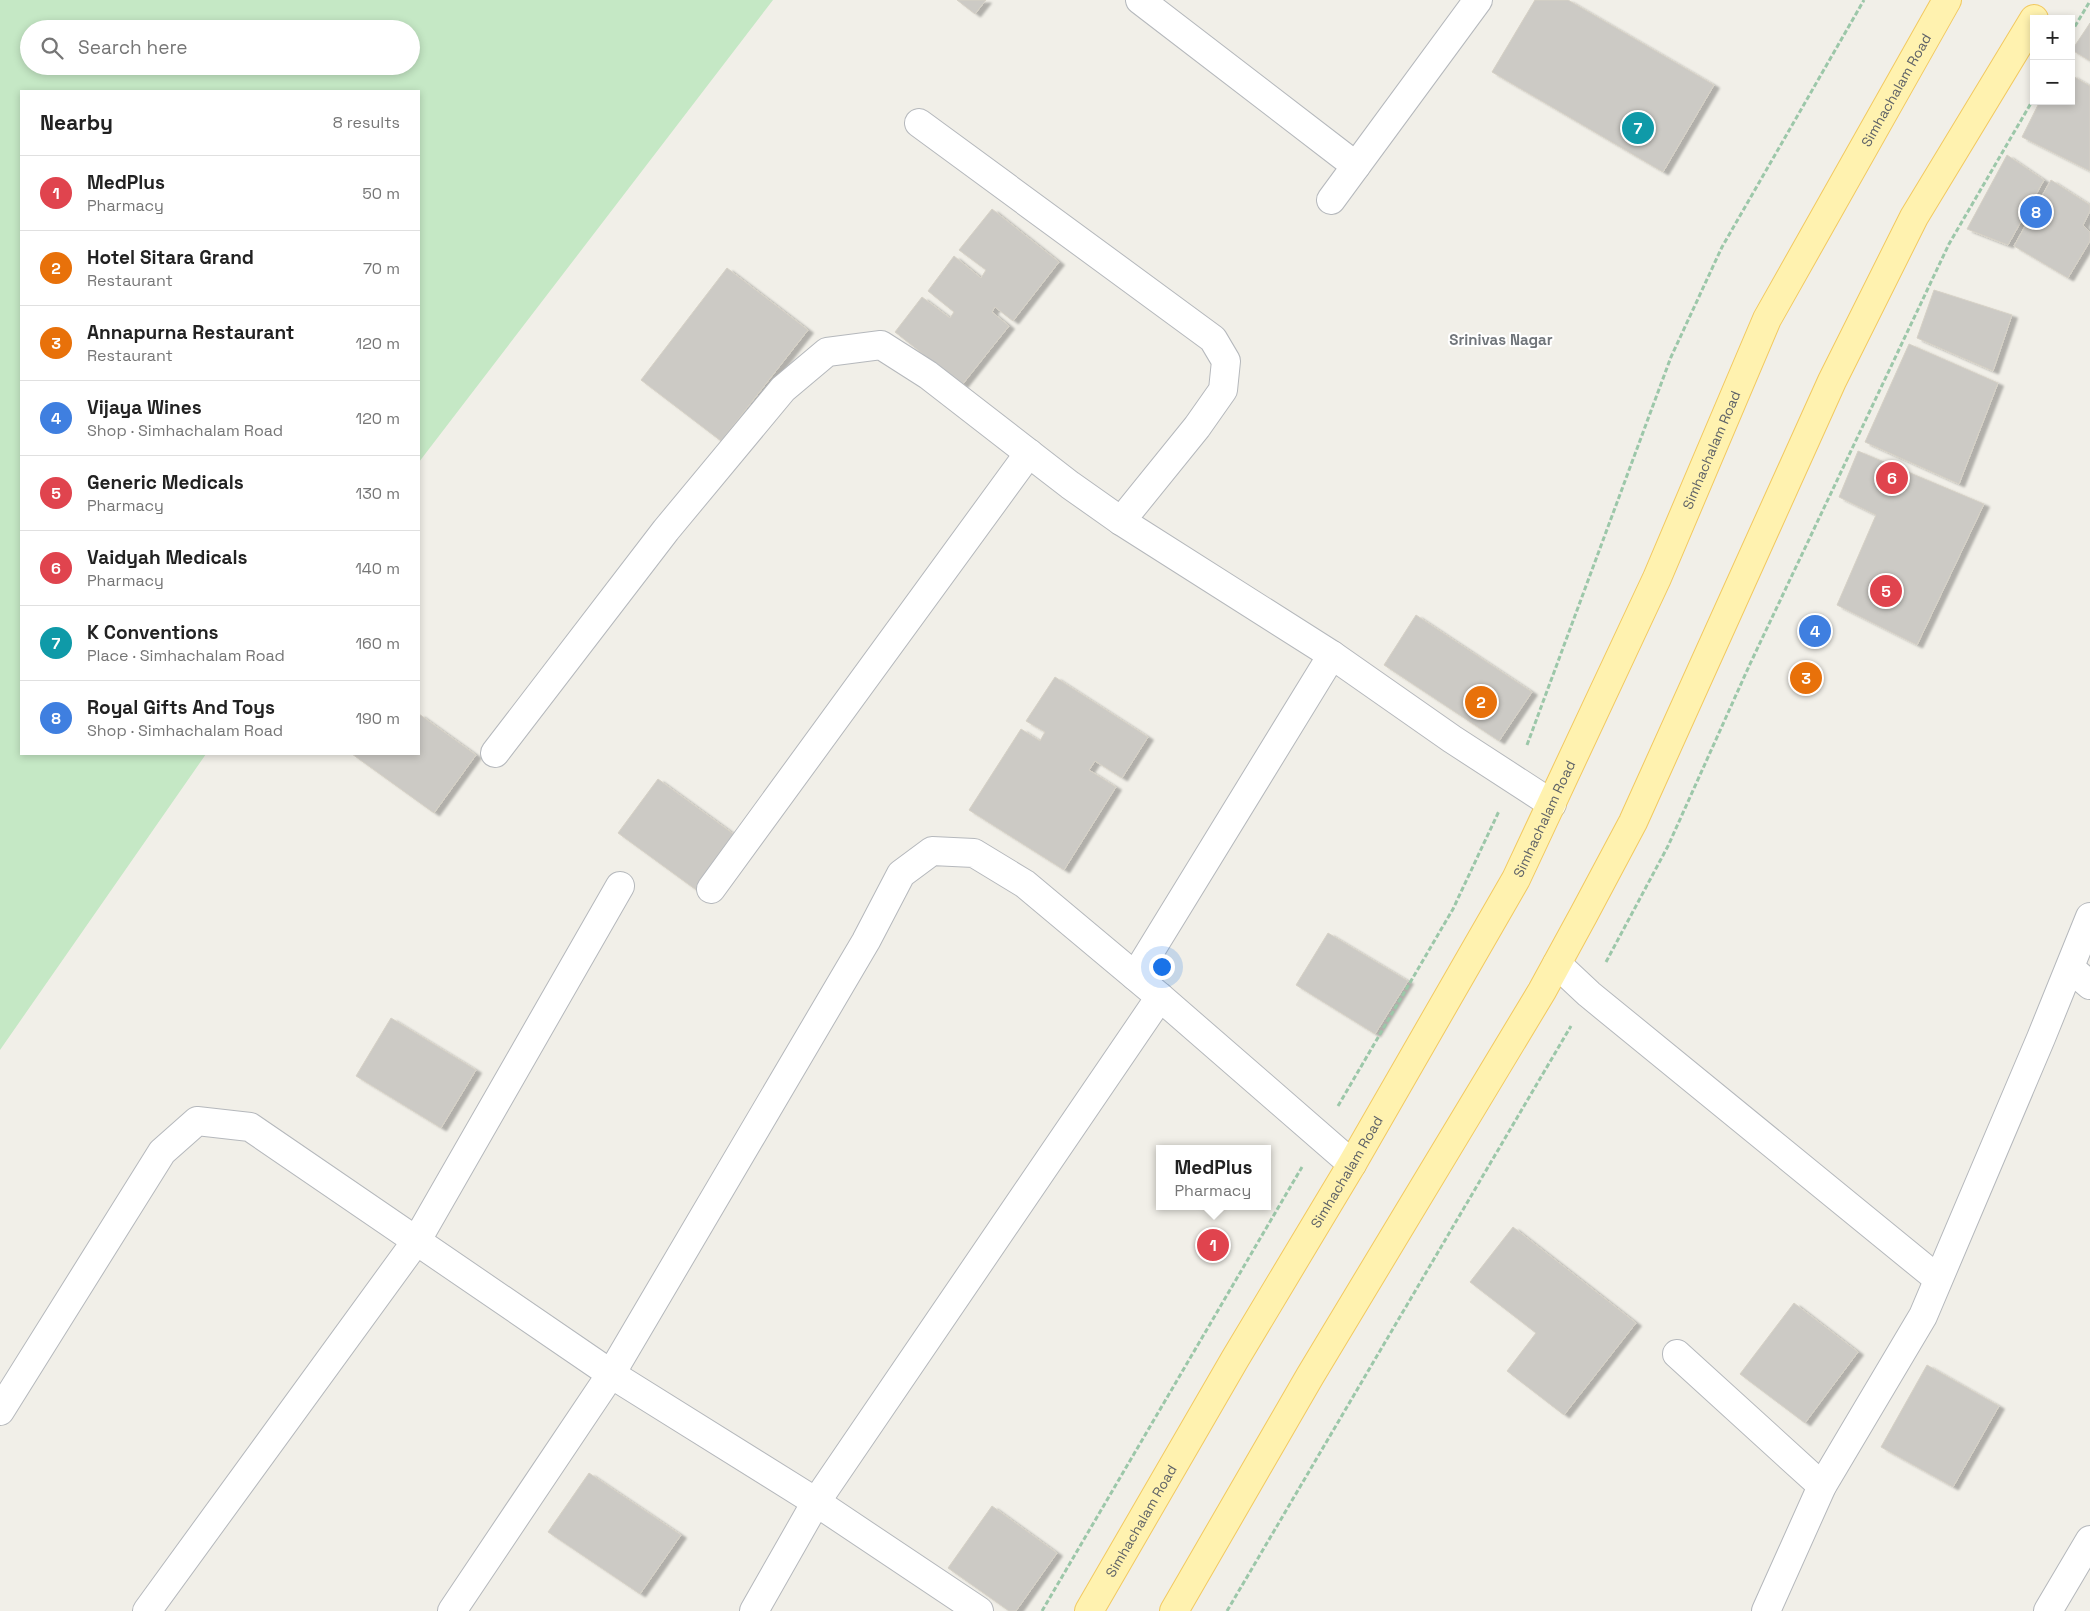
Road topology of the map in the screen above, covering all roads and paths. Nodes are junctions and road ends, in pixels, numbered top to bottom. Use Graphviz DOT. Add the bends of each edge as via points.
graph roads {
  1 [pos="1140,0"];
  2 [pos="1478,0"];
  3 [pos="1864,0"];
  4 [pos="1947,0"];
  5 [pos="2045,0"];
  6 [pos="2090,1"];
  7 [pos="2036,15"];
  8 [pos="2030,26"];
  9 [pos="2075,26"];
  10 [pos="918,123"];
  11 [pos="1356,166"];
  12 [pos="1331,200"];
  13 [pos="1028,453"];
  14 [pos="1121,521"];
  15 [pos="1332,655"];
  16 [pos="495,753"];
  17 [pos="1513,779"];
  18 [pos="1552,804"];
  19 [pos="620,886"];
  20 [pos="711,889"];
  21 [pos="2090,917"];
  22 [pos="1557,964"];
  23 [pos="1135,976"];
  24 [pos="2080,977"];
  25 [pos="1160,997"];
  26 [pos="1320,1137"];
  27 [pos="1352,1164"];
  28 [pos="417,1240"];
  29 [pos="1938,1280"];
  30 [pos="1677,1354"];
  31 [pos="611,1374"];
  32 [pos="0,1411"];
  33 [pos="1822,1486"];
  34 [pos="816,1502"];
  35 [pos="2090,1540"];
  36 [pos="147,1611"];
  37 [pos="452,1611"];
  38 [pos="754,1611"];
  39 [pos="979,1611"];
  40 [pos="1042,1611"];
  41 [pos="1090,1611"];
  42 [pos="1174,1611"];
  43 [pos="1766,1611"];
  44 [pos="2048,1611"];
  1 -- 11 [label="street"];
  2 -- 11 [label="street"];
  3 -- 17 [label="path" via="1722,247 1671,357"];
  4 -- 18 [label="main road, Simhachalam Road" via="1767,319 1657,578"];
  5 -- 7 [label="main road"];
  6 -- 9 [label="path"];
  8 -- 22 [label="main road" via="1910,226 1832,381 1633,822"];
  10 -- 14 [label="street" via="1213,339 1226,361 1223,390"];
  11 -- 12 [label="street"];
  13 -- 14 [label="street"];
  13 -- 16 [label="street" via="928,375 881,345 827,352 783,389 666,530"];
  13 -- 20 [label="street"];
  14 -- 15 [label="street"];
  15 -- 17 [label="street"];
  15 -- 23 [label="street"];
  17 -- 18 [label="street"];
  17 -- 26 [label="path" via="1453,910"];
  18 -- 27 [label="main road, Simhachalam Road" via="1516,879"];
  19 -- 28 [label="street"];
  21 -- 24 [label="street"];
  22 -- 29 [label="street"];
  22 -- 42 [label="main road" via="1310,1376"];
  23 -- 25 [label="street"];
  23 -- 31 [label="street" via="1025,884 974,853 932,851 901,874 866,941"];
  24 -- 29 [label="street"];
  25 -- 26 [label="street"];
  25 -- 34 [label="street"];
  26 -- 27 [label="street"];
  26 -- 40 [label="path"];
  27 -- 41 [label="main road, Simhachalam Road"];
  28 -- 31 [label="street"];
  28 -- 32 [label="street" via="250,1128 198,1121 162,1152"];
  28 -- 36 [label="street"];
  29 -- 33 [label="street" via="1923,1316"];
  30 -- 33 [label="street"];
  31 -- 34 [label="street"];
  31 -- 37 [label="street"];
  33 -- 43 [label="street"];
  34 -- 38 [label="street"];
  34 -- 39 [label="street"];
  35 -- 44 [label="street"];
}
